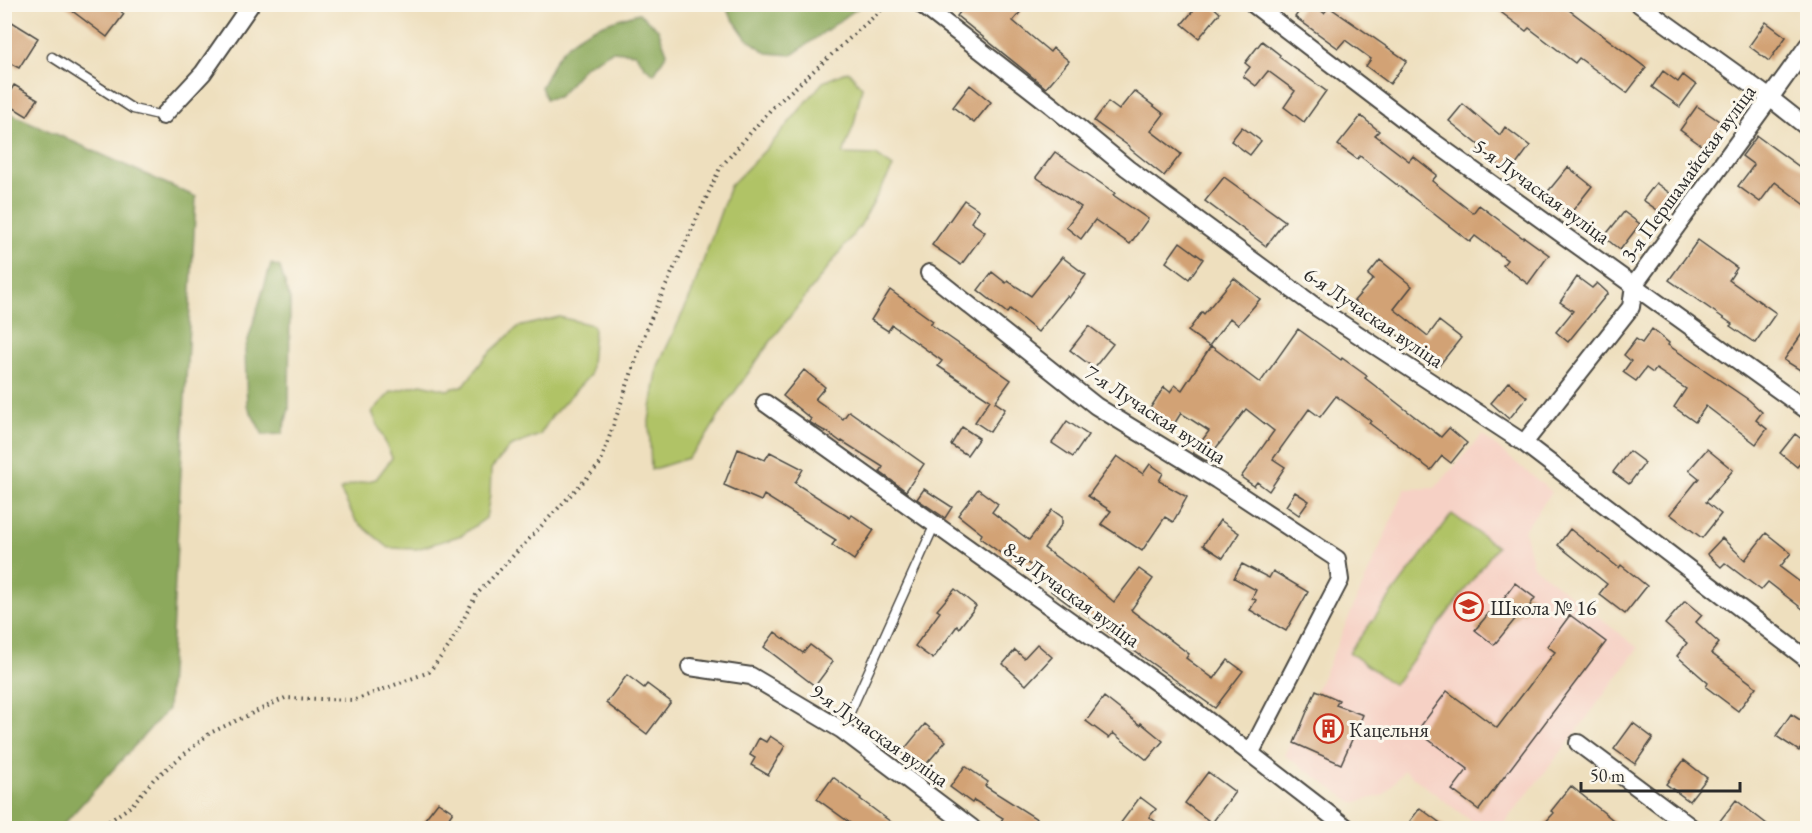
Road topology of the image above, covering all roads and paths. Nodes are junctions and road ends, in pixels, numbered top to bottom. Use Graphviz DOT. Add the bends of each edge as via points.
graph roads {
  1 [pos="251,4"];
  2 [pos="888,4"];
  3 [pos="921,4"];
  4 [pos="1253,4"];
  5 [pos="1639,4"];
  6 [pos="1808,45"];
  7 [pos="52,57"];
  8 [pos="1770,98"];
  9 [pos="163,116"];
  10 [pos="1808,128"];
  11 [pos="929,273"];
  12 [pos="1634,285"];
  13 [pos="765,403"];
  14 [pos="1808,411"];
  15 [pos="1524,442"];
  16 [pos="935,523"];
  17 [pos="1808,660"];
  18 [pos="690,667"];
  19 [pos="842,730"];
  20 [pos="1578,743"];
  21 [pos="1250,754"];
  22 [pos="99,828"];
  23 [pos="972,828"];
  24 [pos="1347,828"];
  25 [pos="1692,828"];
  1 -- 9 [label="street" via="203,73"];
  2 -- 22 [label="path" via="772,108 720,168 648,325 600,464 476,595 450,645 429,672 355,700 285,698 210,733 154,779 131,806"];
  3 -- 15 [label="street, 6-я Лучаская вуліца" via="1127,168 1316,307"];
  4 -- 12 [label="street, 5-я Лучаская вуліца" via="1431,140"];
  5 -- 8 [label="street"];
  6 -- 8 [label="street, 3-я Першамайская вуліца"];
  7 -- 9 [label="lane" via="133,109"];
  8 -- 10 [label="street"];
  8 -- 12 [label="street, 3-я Першамайская вуліца"];
  11 -- 21 [label="street, 7-я Лучаская вуліца" via="1095,406 1337,559 1340,580"];
  12 -- 14 [label="street, 5-я Лучаская вуліца"];
  12 -- 15 [label="street, 3-я Першамайская вуліца" via="1631,307"];
  13 -- 16 [label="street, 8-я Лучаская вуліца"];
  15 -- 17 [label="street, 6-я Лучаская вуліца"];
  16 -- 19 [label="lane"];
  16 -- 21 [label="street, 8-я Лучаская вуліца"];
  18 -- 19 [label="street, 9-я Лучаская вуліца" via="751,676"];
  19 -- 23 [label="street, 9-я Лучаская вуліца"];
  20 -- 25 [label="street"];
  21 -- 24 [label="street, 8-я Лучаская вуліца"];
}
